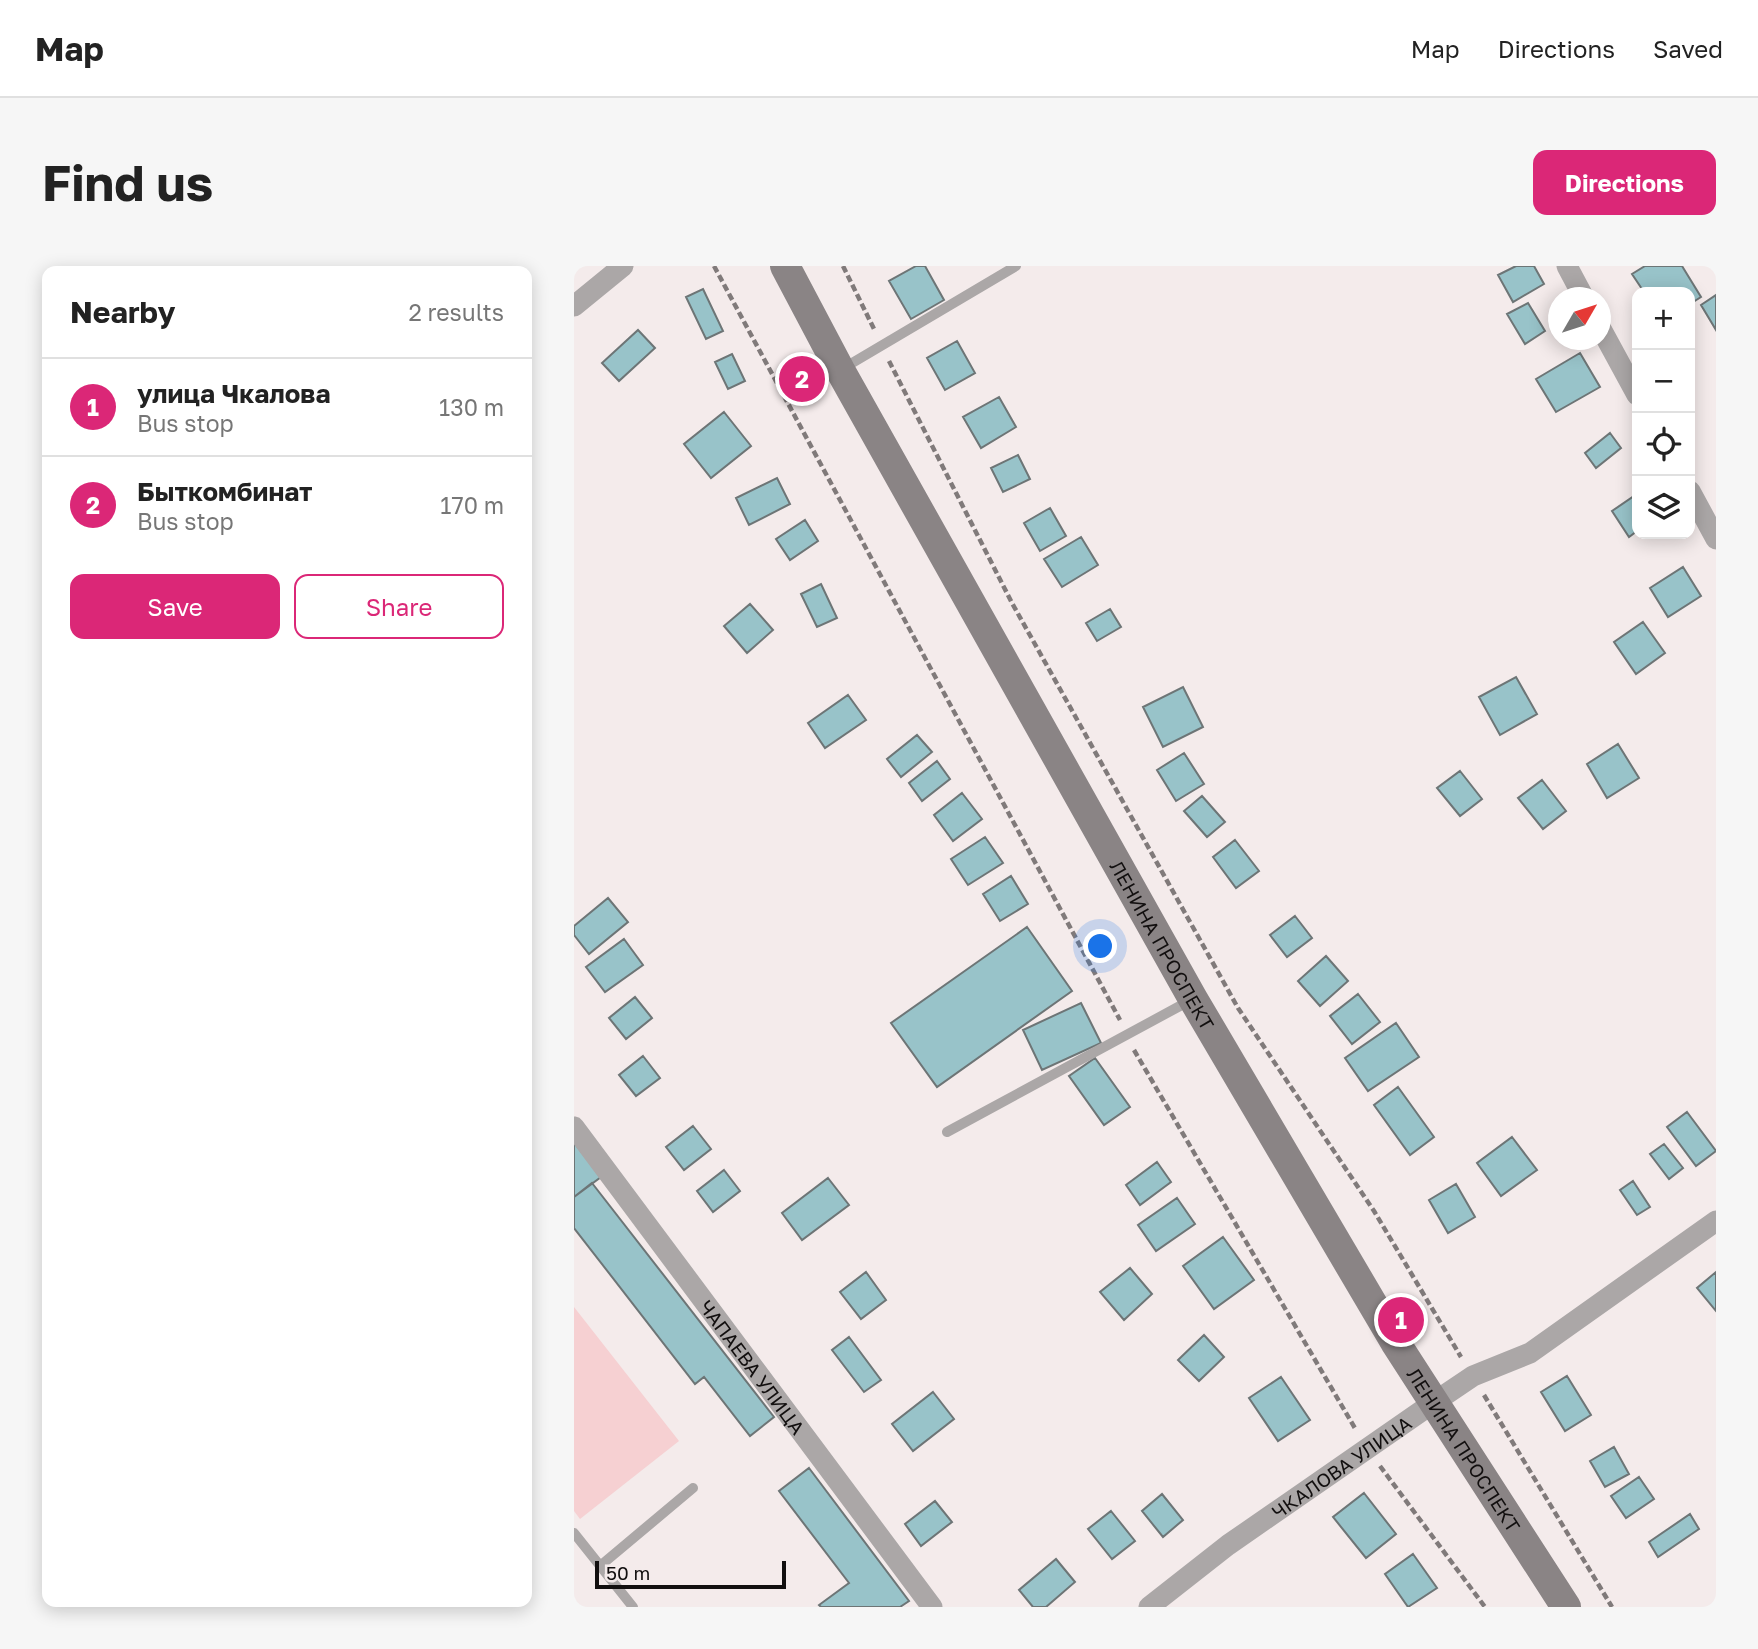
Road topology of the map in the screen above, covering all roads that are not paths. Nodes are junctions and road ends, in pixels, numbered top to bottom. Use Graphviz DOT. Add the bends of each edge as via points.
graph roads {
  1 [pos="623,266"];
  2 [pos="785,266"];
  3 [pos="1016,266"];
  4 [pos="1567,266"];
  5 [pos="1578,287"];
  6 [pos="574,306"];
  7 [pos="1611,346"];
  8 [pos="840,370"];
  9 [pos="1632,386"];
  10 [pos="1695,500"];
  11 [pos="1716,539"];
  12 [pos="1193,999"];
  13 [pos="574,1127"];
  14 [pos="947,1132"];
  15 [pos="1716,1221"];
  16 [pos="1433,1403"];
  17 [pos="693,1488"];
  18 [pos="574,1533"];
  19 [pos="600,1566"];
  20 [pos="633,1607"];
  21 [pos="933,1607"];
  22 [pos="1149,1607"];
  23 [pos="1566,1607"];
  1 -- 6 [label="street"];
  2 -- 8 [label="main road, ЛЕНИНА ПРОСПЕКТ"];
  3 -- 8 [label="lane"];
  4 -- 5 [label="street"];
  7 -- 9 [label="street"];
  8 -- 12 [label="main road, ЛЕНИНА ПРОСПЕКТ"];
  10 -- 11 [label="street"];
  12 -- 14 [label="lane"];
  12 -- 16 [label="main road, ЛЕНИНА ПРОСПЕКТ"];
  13 -- 21 [label="street, ЧАПАЕВА УЛИЦА"];
  15 -- 16 [label="street, ЧКАЛОВА УЛИЦА" via="1530,1353 1473,1376"];
  16 -- 22 [label="street, ЧКАЛОВА УЛИЦА" via="1228,1545"];
  16 -- 23 [label="main road, ЛЕНИНА ПРОСПЕКТ"];
  17 -- 19 [label="lane"];
  18 -- 19 [label="lane"];
  19 -- 20 [label="lane"];
}
